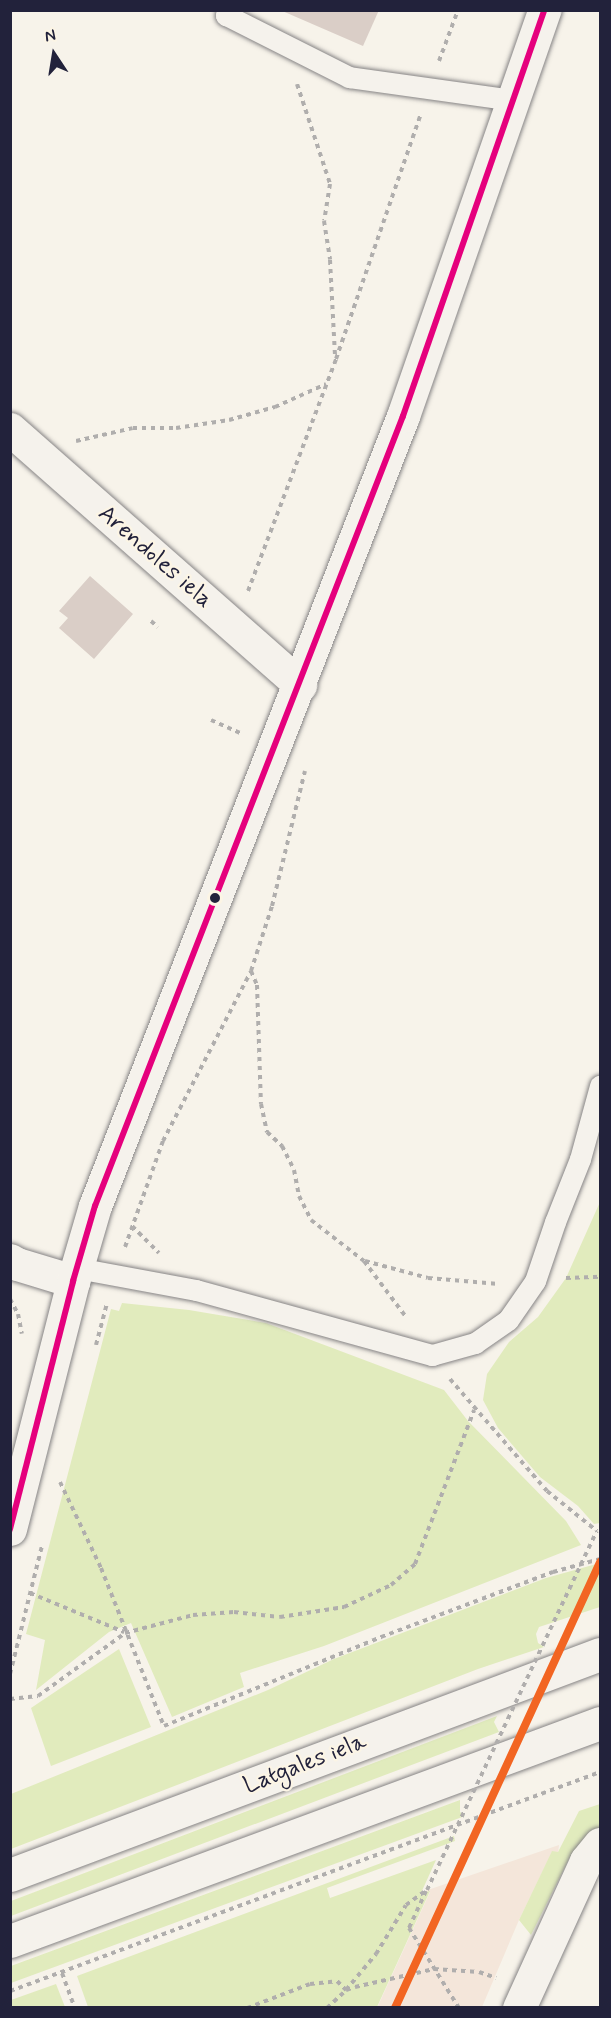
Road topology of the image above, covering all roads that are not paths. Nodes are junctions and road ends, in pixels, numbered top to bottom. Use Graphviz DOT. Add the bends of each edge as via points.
graph roads {
  1 [pos="229,10"];
  2 [pos="544,10"];
  3 [pos="512,100"];
  4 [pos="10,429"];
  5 [pos="300,685"];
  6 [pos="600,1086"];
  7 [pos="10,1260"];
  8 [pos="75,1275"];
  9 [pos="10,1528"];
  10 [pos="600,1654"];
  11 [pos="600,1723"];
  12 [pos="600,1844"];
  13 [pos="10,1875"];
  14 [pos="10,1941"];
  15 [pos="523,1998"];
  1 -- 3 [label="lane" via="226,15 349,77"];
  2 -- 3 [label="street"];
  3 -- 5 [label="street" via="403,416"];
  4 -- 5 [label="street, Arendoles iela"];
  5 -- 8 [label="street" via="95,1206"];
  6 -- 8 [label="lane" via="580,1159 535,1281 508,1320 475,1342 432,1355 196,1290 115,1275"];
  7 -- 8 [label="street"];
  8 -- 9 [label="street"];
  10 -- 13 [label="street, Latgales iela"];
  11 -- 14 [label="street"];
  12 -- 15 [label="street" via="586,1861"];
}
